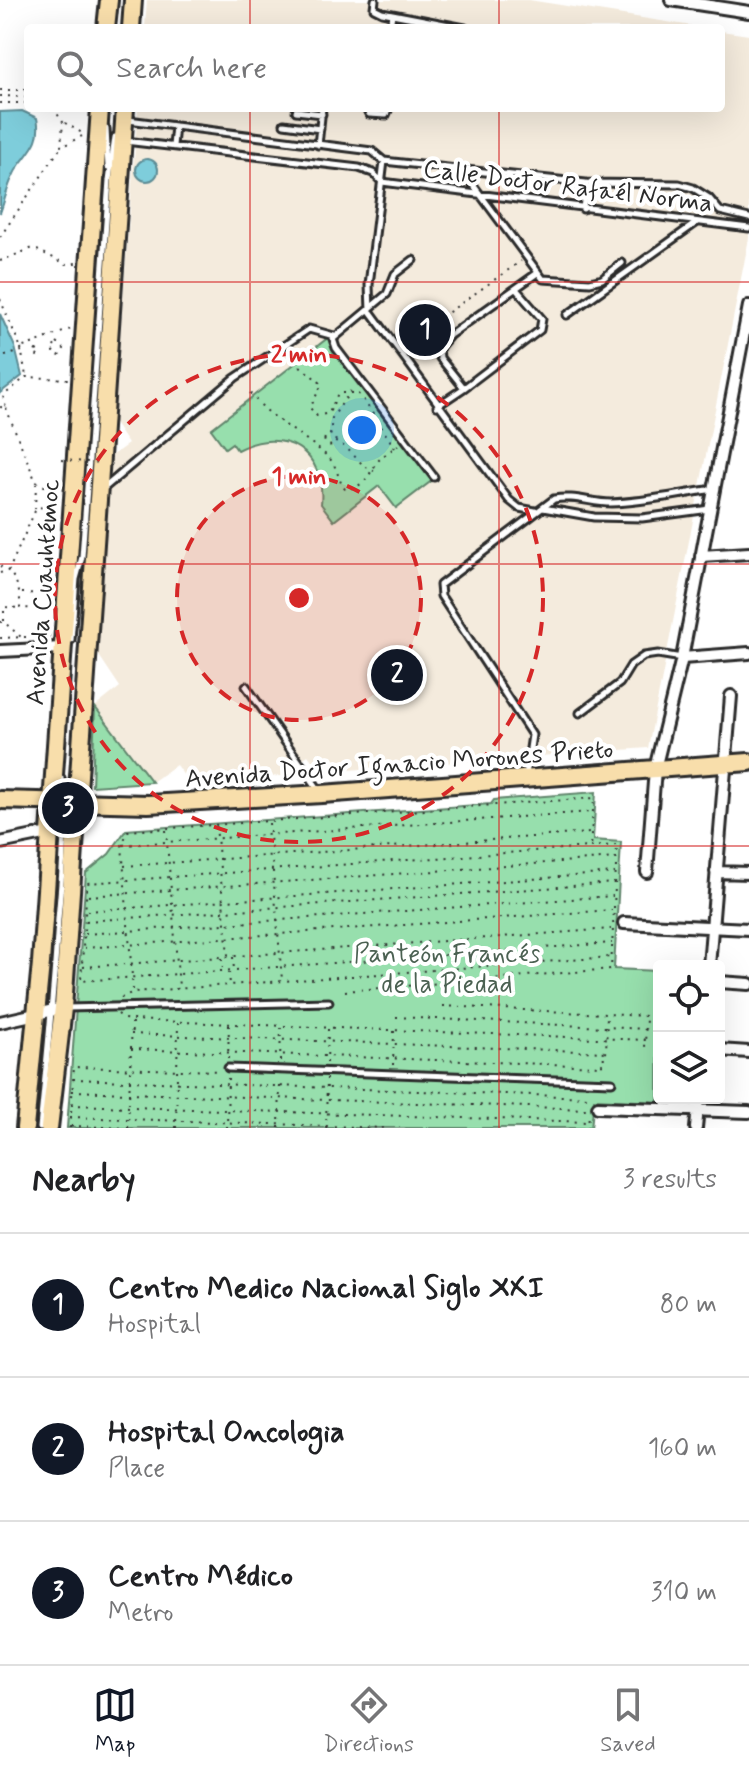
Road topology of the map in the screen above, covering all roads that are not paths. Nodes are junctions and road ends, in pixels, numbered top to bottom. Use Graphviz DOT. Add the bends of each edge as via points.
graph roads {
  1 [pos="109,0"];
  2 [pos="116,0"];
  3 [pos="130,0"];
  4 [pos="375,0"];
  5 [pos="671,0"];
  6 [pos="749,12"];
  7 [pos="392,14"];
  8 [pos="106,24"];
  9 [pos="114,24"];
  10 [pos="128,24"];
  11 [pos="391,24"];
  12 [pos="444,24"];
  13 [pos="100,112"];
  14 [pos="108,112"];
  15 [pos="122,112"];
  16 [pos="322,112"];
  17 [pos="368,112"];
  18 [pos="387,112"];
  19 [pos="284,124"];
  20 [pos="175,126"];
  21 [pos="320,129"];
  22 [pos="122,140"];
  23 [pos="318,145"];
  24 [pos="173,146"];
  25 [pos="384,161"];
  26 [pos="462,170"];
  27 [pos="109,180"];
  28 [pos="382,182"];
  29 [pos="586,183"];
  30 [pos="479,195"];
  31 [pos="583,209"];
  32 [pos="720,211"];
  33 [pos="749,218"];
  34 [pos="698,222"];
  35 [pos="718,224"];
  36 [pos="749,228"];
  37 [pos="413,260"];
  38 [pos="622,263"];
  39 [pos="536,274"];
  40 [pos="602,279"];
  41 [pos="607,287"];
  42 [pos="516,289"];
  43 [pos="749,306"];
  44 [pos="370,311"];
  45 [pos="567,315"];
  46 [pos="334,336"];
  47 [pos="464,388"];
  48 [pos="437,406"];
  49 [pos="434,477"];
  50 [pos="714,489"];
  51 [pos="96,495"];
  52 [pos="542,508"];
  53 [pos="710,509"];
  54 [pos="535,511"];
  55 [pos="749,553"];
  56 [pos="701,556"];
  57 [pos="82,557"];
  58 [pos="58,642"];
  59 [pos="0,651"];
  60 [pos="749,653"];
  61 [pos="682,658"];
  62 [pos="246,686"];
  63 [pos="731,696"];
  64 [pos="580,713"];
  65 [pos="749,762"];
  66 [pos="725,764"];
  67 [pos="655,769"];
  68 [pos="525,779"];
  69 [pos="322,794"];
  70 [pos="0,800"];
  71 [pos="65,802"];
  72 [pos="49,833"];
  73 [pos="0,843"];
  74 [pos="647,872"];
  75 [pos="716,872"];
  76 [pos="749,873"];
  77 [pos="624,923"];
  78 [pos="712,928"];
  79 [pos="749,929"];
  80 [pos="709,960"];
  81 [pos="725,982"];
  82 [pos="749,984"];
  83 [pos="329,1002"];
  84 [pos="51,1012"];
  85 [pos="0,1022"];
  86 [pos="725,1050"];
  87 [pos="749,1052"];
  88 [pos="228,1068"];
  89 [pos="612,1082"];
  90 [pos="698,1104"];
  91 [pos="594,1108"];
  92 [pos="697,1111"];
  93 [pos="749,1112"];
  94 [pos="25,1128"];
  95 [pos="40,1128"];
  96 [pos="49,1128"];
  97 [pos="696,1128"];
  1 -- 8 [label="main road"];
  2 -- 9 [label="lane"];
  3 -- 10 [label="main road"];
  4 -- 7 [label="lane" via="374,8"];
  5 -- 6 [label="street"];
  7 -- 11 [label="lane"];
  7 -- 12 [label="lane"];
  13 -- 58 [label="main road, Avenida Cuauhtémoc"];
  14 -- 27 [label="lane"];
  15 -- 20 [label="lane"];
  15 -- 22 [label="main road, Avenida Cuauhtémoc"];
  15 -- 27 [label="lane"];
  16 -- 21 [label="lane"];
  17 -- 18 [label="lane"];
  19 -- 21 [label="lane"];
  20 -- 23 [label="lane"];
  20 -- 24 [label="lane"];
  21 -- 23 [label="lane"];
  22 -- 24 [label="lane, Calle Doctor Rafaél Norma"];
  22 -- 51 [label="main road, Avenida Cuauhtémoc"];
  23 -- 25 [label="lane" via="372,151"];
  24 -- 28 [label="lane, Calle Doctor Rafaél Norma" via="359,168"];
  25 -- 26 [label="lane"];
  25 -- 28 [label="lane"];
  26 -- 29 [label="lane"];
  26 -- 30 [label="lane"];
  27 -- 57 [label="lane"];
  28 -- 30 [label="lane, Calle Doctor Rafaél Norma"];
  28 -- 44 [label="lane"];
  29 -- 31 [label="lane"];
  29 -- 32 [label="lane" via="679,184 709,198"];
  30 -- 31 [label="lane, Calle Doctor Rafaél Norma"];
  30 -- 39 [label="lane"];
  31 -- 34 [label="lane, Calle Doctor Rafaél Norma"];
  32 -- 33 [label="lane"];
  32 -- 35 [label="lane"];
  34 -- 35 [label="lane, Calle Doctor Rafaél Norma"];
  34 -- 41 [label="lane"];
  35 -- 36 [label="lane, Calle Doctor Rafaél Norma"];
  37 -- 44 [label="lane" via="395,274 387,294"];
  38 -- 40 [label="lane"];
  39 -- 40 [label="lane" via="552,281"];
  39 -- 42 [label="lane"];
  40 -- 41 [label="lane"];
  41 -- 45 [label="lane"];
  42 -- 47 [label="lane" via="439,348 440,358"];
  42 -- 47 [label="lane" via="542,319 540,330"];
  43 -- 50 [label="street"];
  44 -- 46 [label="lane"];
  44 -- 48 [label="lane"];
  46 -- 49 [label="lane" via="336,348"];
  46 -- 51 [label="lane" via="309,329 235,378"];
  47 -- 48 [label="lane"];
  48 -- 54 [label="lane" via="509,500"];
  50 -- 52 [label="lane" via="606,503 564,497"];
  50 -- 53 [label="street"];
  51 -- 71 [label="main road, Avenida Cuauhtémoc"];
  52 -- 53 [label="lane" via="642,518"];
  52 -- 54 [label="lane"];
  53 -- 56 [label="street"];
  54 -- 68 [label="lane" via="439,590 532,735"];
  55 -- 56 [label="street"];
  56 -- 61 [label="street"];
  57 -- 71 [label="lane" via="61,777"];
  57 -- 71 [label="lane" via="86,579 73,778"];
  58 -- 59 [label="street"];
  58 -- 71 [label="main road, Avenida Cuauhtémoc"];
  60 -- 61 [label="street"];
  61 -- 64 [label="lane" via="644,656 620,683"];
  61 -- 67 [label="street"];
  62 -- 69 [label="lane"];
  63 -- 66 [label="street"];
  65 -- 66 [label="main road, Avenida Doctor Ignacio Morones Prieto"];
  66 -- 67 [label="main road, Avenida Doctor Ignacio Morones Prieto"];
  66 -- 75 [label="street"];
  67 -- 68 [label="main road, Avenida Doctor Ignacio Morones Prieto"];
  67 -- 74 [label="street"];
  68 -- 69 [label="main road, Avenida Doctor Ignacio Morones Prieto"];
  69 -- 71 [label="main road, Avenida Doctor Ignacio Morones Prieto" via="148,804"];
  70 -- 71 [label="main road, Avenida Doctor Ignacio Morones Prieto"];
  71 -- 72 [label="main road, Avenida Cuauhtémoc"];
  71 -- 84 [label="main road, Avenida Cuauhtémoc"];
  72 -- 73 [label="street"];
  72 -- 84 [label="main road, Avenida Cuauhtémoc"];
  75 -- 76 [label="street"];
  75 -- 78 [label="street"];
  77 -- 78 [label="street"];
  78 -- 79 [label="street"];
  78 -- 80 [label="street"];
  81 -- 82 [label="street"];
  83 -- 84 [label="lane" via="115,1005"];
  84 -- 85 [label="street"];
  84 -- 94 [label="main road, Avenida Cuauhtémoc"];
  84 -- 95 [label="lane"];
  84 -- 96 [label="main road, Avenida Cuauhtémoc"];
  86 -- 87 [label="street"];
  88 -- 89 [label="lane"];
  90 -- 92 [label="street"];
  91 -- 92 [label="street"];
  92 -- 93 [label="street"];
  92 -- 97 [label="street"];
}
